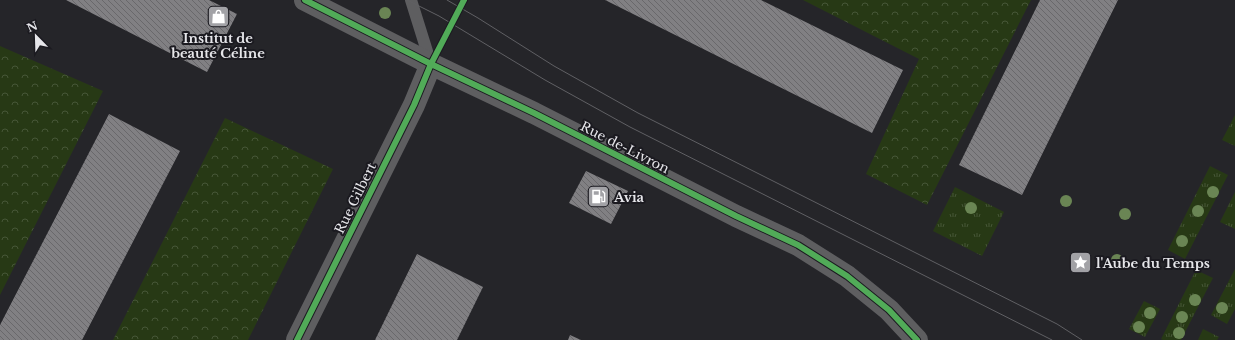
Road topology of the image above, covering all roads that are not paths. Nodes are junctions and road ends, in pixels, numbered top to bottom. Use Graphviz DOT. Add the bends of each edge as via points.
graph roads {
  1 [pos="305,0"];
  2 [pos="411,0"];
  3 [pos="431,64"];
  4 [pos="297,340"];
  5 [pos="917,340"];
  1 -- 3 [label="street, Rue de-Livron"];
  2 -- 3 [label="lane"];
  3 -- 4 [label="street, Rue Gilbert" via="414,105"];
  3 -- 5 [label="street, Rue de-Livron" via="798,245 847,276 889,310"];
}
